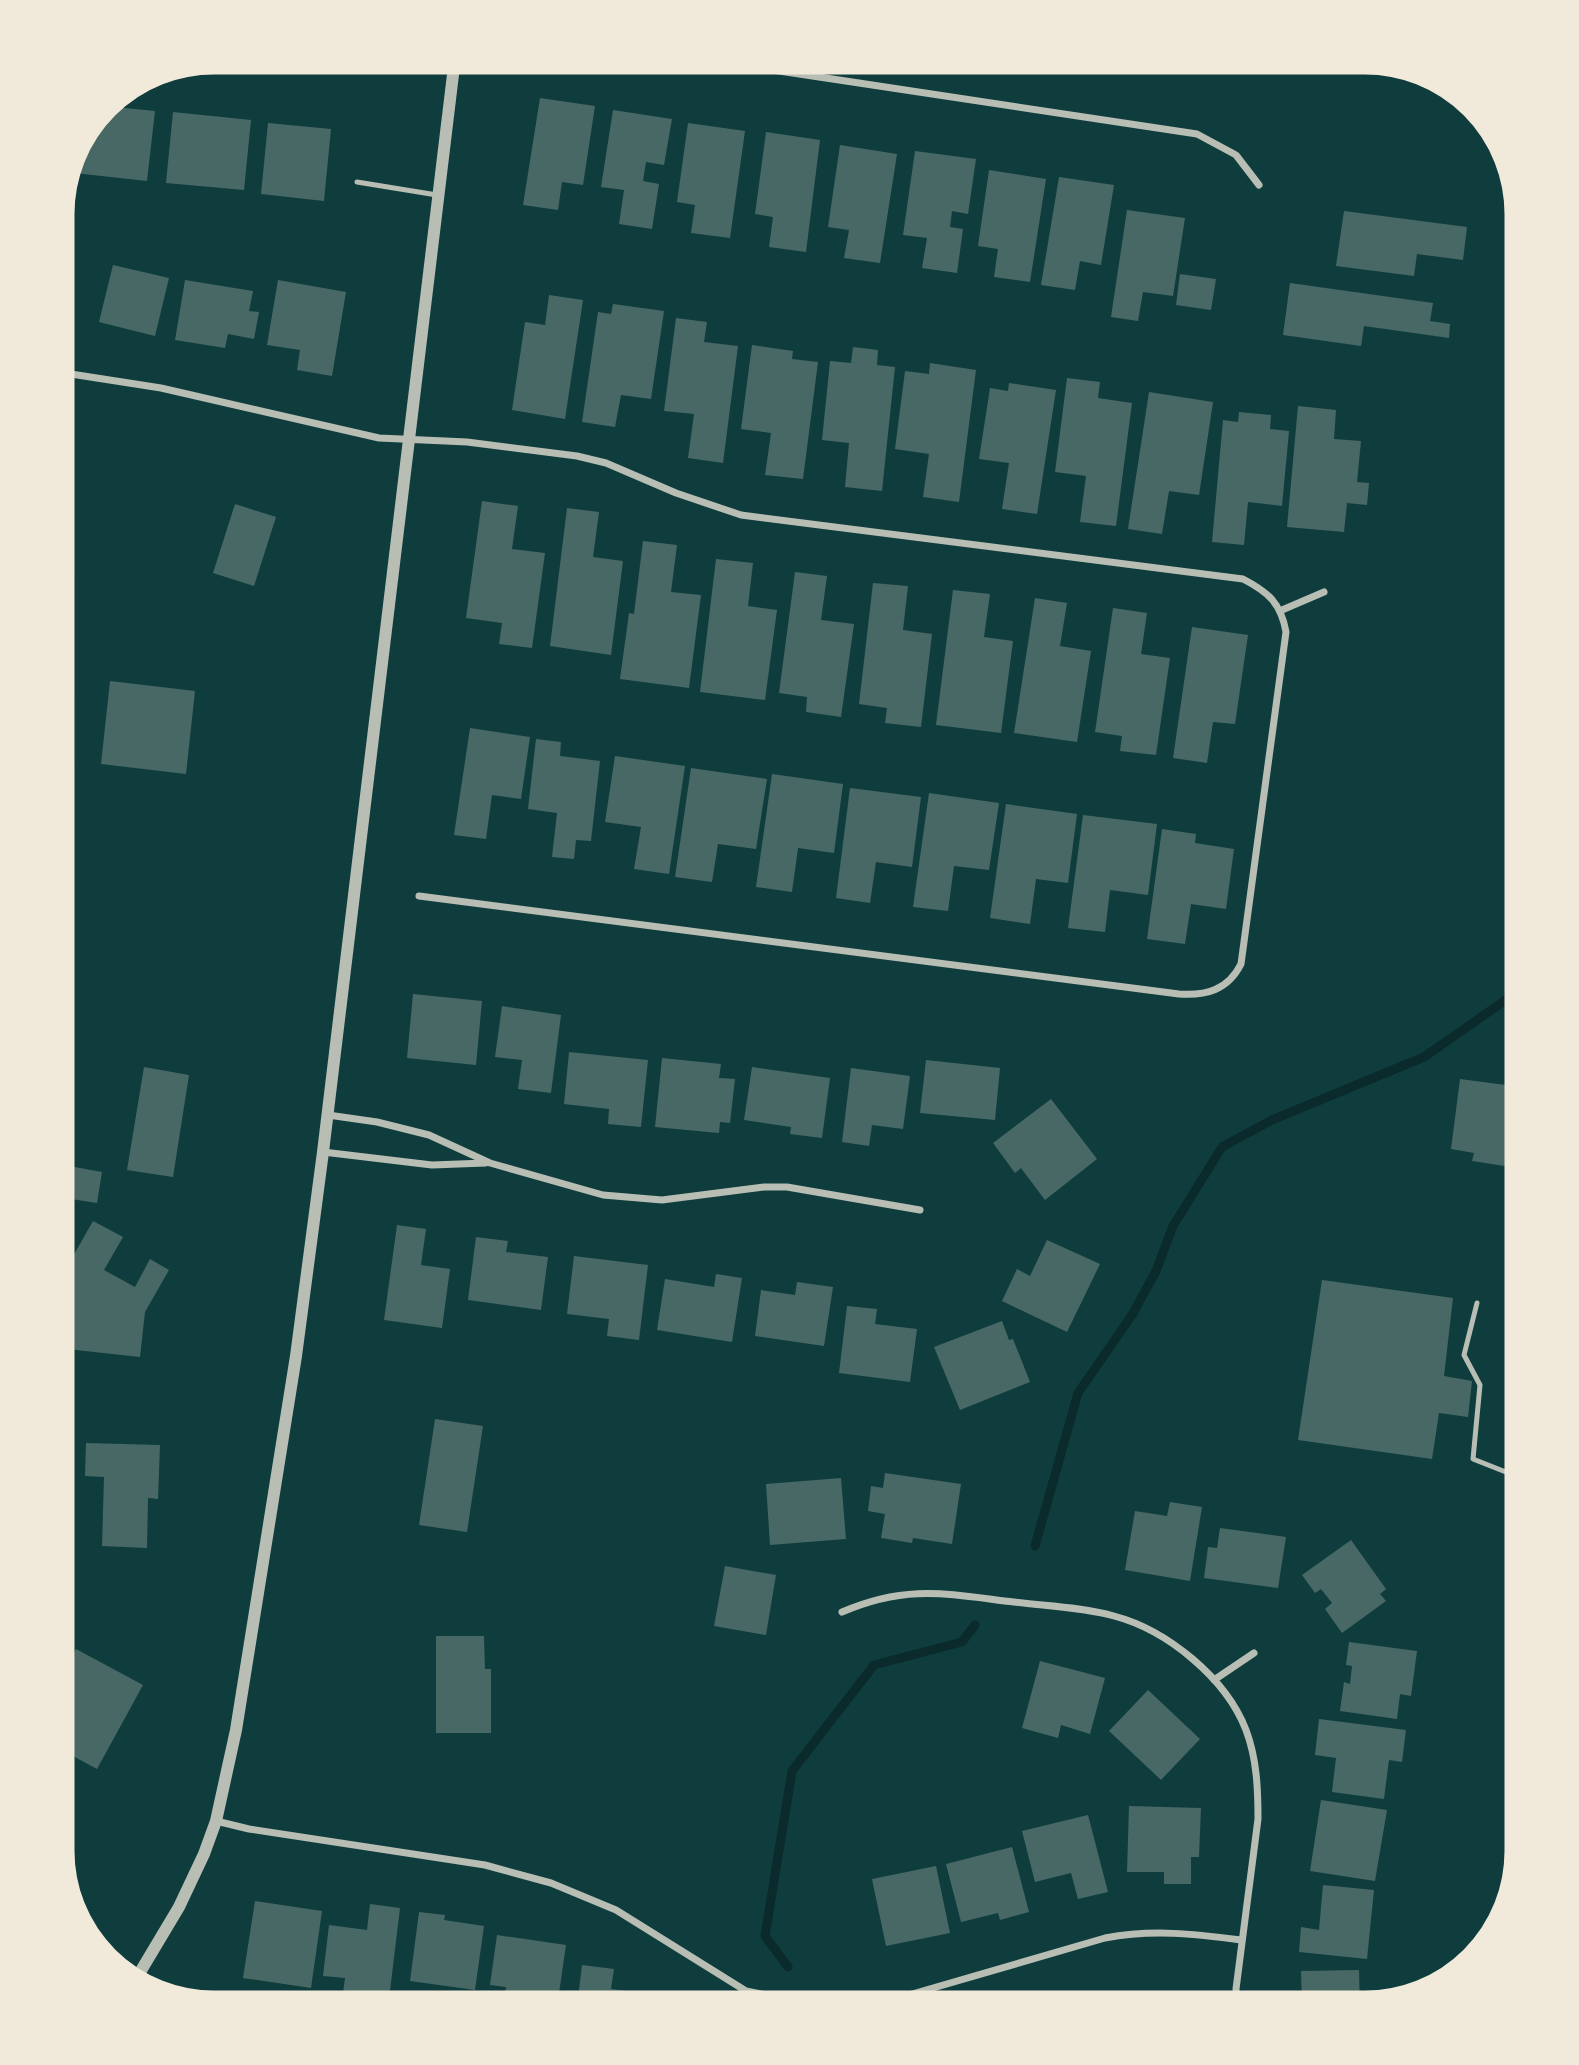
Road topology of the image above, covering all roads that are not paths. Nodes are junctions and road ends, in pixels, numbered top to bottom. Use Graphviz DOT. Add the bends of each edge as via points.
graph roads {
  1 [pos="455,70"];
  2 [pos="773,70"];
  3 [pos="357,182"];
  4 [pos="1259,185"];
  5 [pos="441,196"];
  6 [pos="70,374"];
  7 [pos="412,440"];
  8 [pos="1324,592"];
  9 [pos="1282,610"];
  10 [pos="419,896"];
  11 [pos="328,1115"];
  12 [pos="323,1152"];
  13 [pos="490,1163"];
  14 [pos="920,1210"];
  15 [pos="1477,1303"];
  16 [pos="1509,1473"];
  17 [pos="842,1612"];
  18 [pos="1254,1653"];
  19 [pos="1214,1680"];
  20 [pos="216,1821"];
  21 [pos="1241,1940"];
  22 [pos="139,1974"];
  23 [pos="762,1995"];
  24 [pos="909,1995"];
  25 [pos="1238,1995"];
  1 -- 5 [label="street"];
  2 -- 4 [label="street" via="1197,134 1236,155"];
  3 -- 5 [label="lane"];
  5 -- 7 [label="street"];
  6 -- 7 [label="street" via="161,388 379,438"];
  7 -- 9 [label="street" via="467,442 606,463 741,515 1242,579 1266,591"];
  7 -- 11 [label="street"];
  8 -- 9 [label="street"];
  9 -- 10 [label="street" via="1286,632 1241,964 1236,975 1213,992 1178,994"];
  11 -- 12 [label="street"];
  11 -- 13 [label="street" via="429,1135"];
  12 -- 13 [label="street" via="432,1165"];
  12 -- 20 [label="street" via="296,1356 236,1730"];
  13 -- 14 [label="street" via="636,1200 787,1187"];
  15 -- 16 [label="lane" via="1464,1355 1480,1385 1473,1459"];
  17 -- 19 [label="street" via="892,1594 926,1592 1113,1615 1169,1642"];
  18 -- 19 [label="street"];
  19 -- 21 [label="street" via="1246,1730 1255,1762 1258,1819"];
  20 -- 22 [label="street" via="179,1908"];
  20 -- 23 [label="street" via="485,1865 551,1883 616,1910 746,1992"];
  21 -- 24 [label="street" via="1174,1931 1139,1932"];
  21 -- 25 [label="street"];
}
